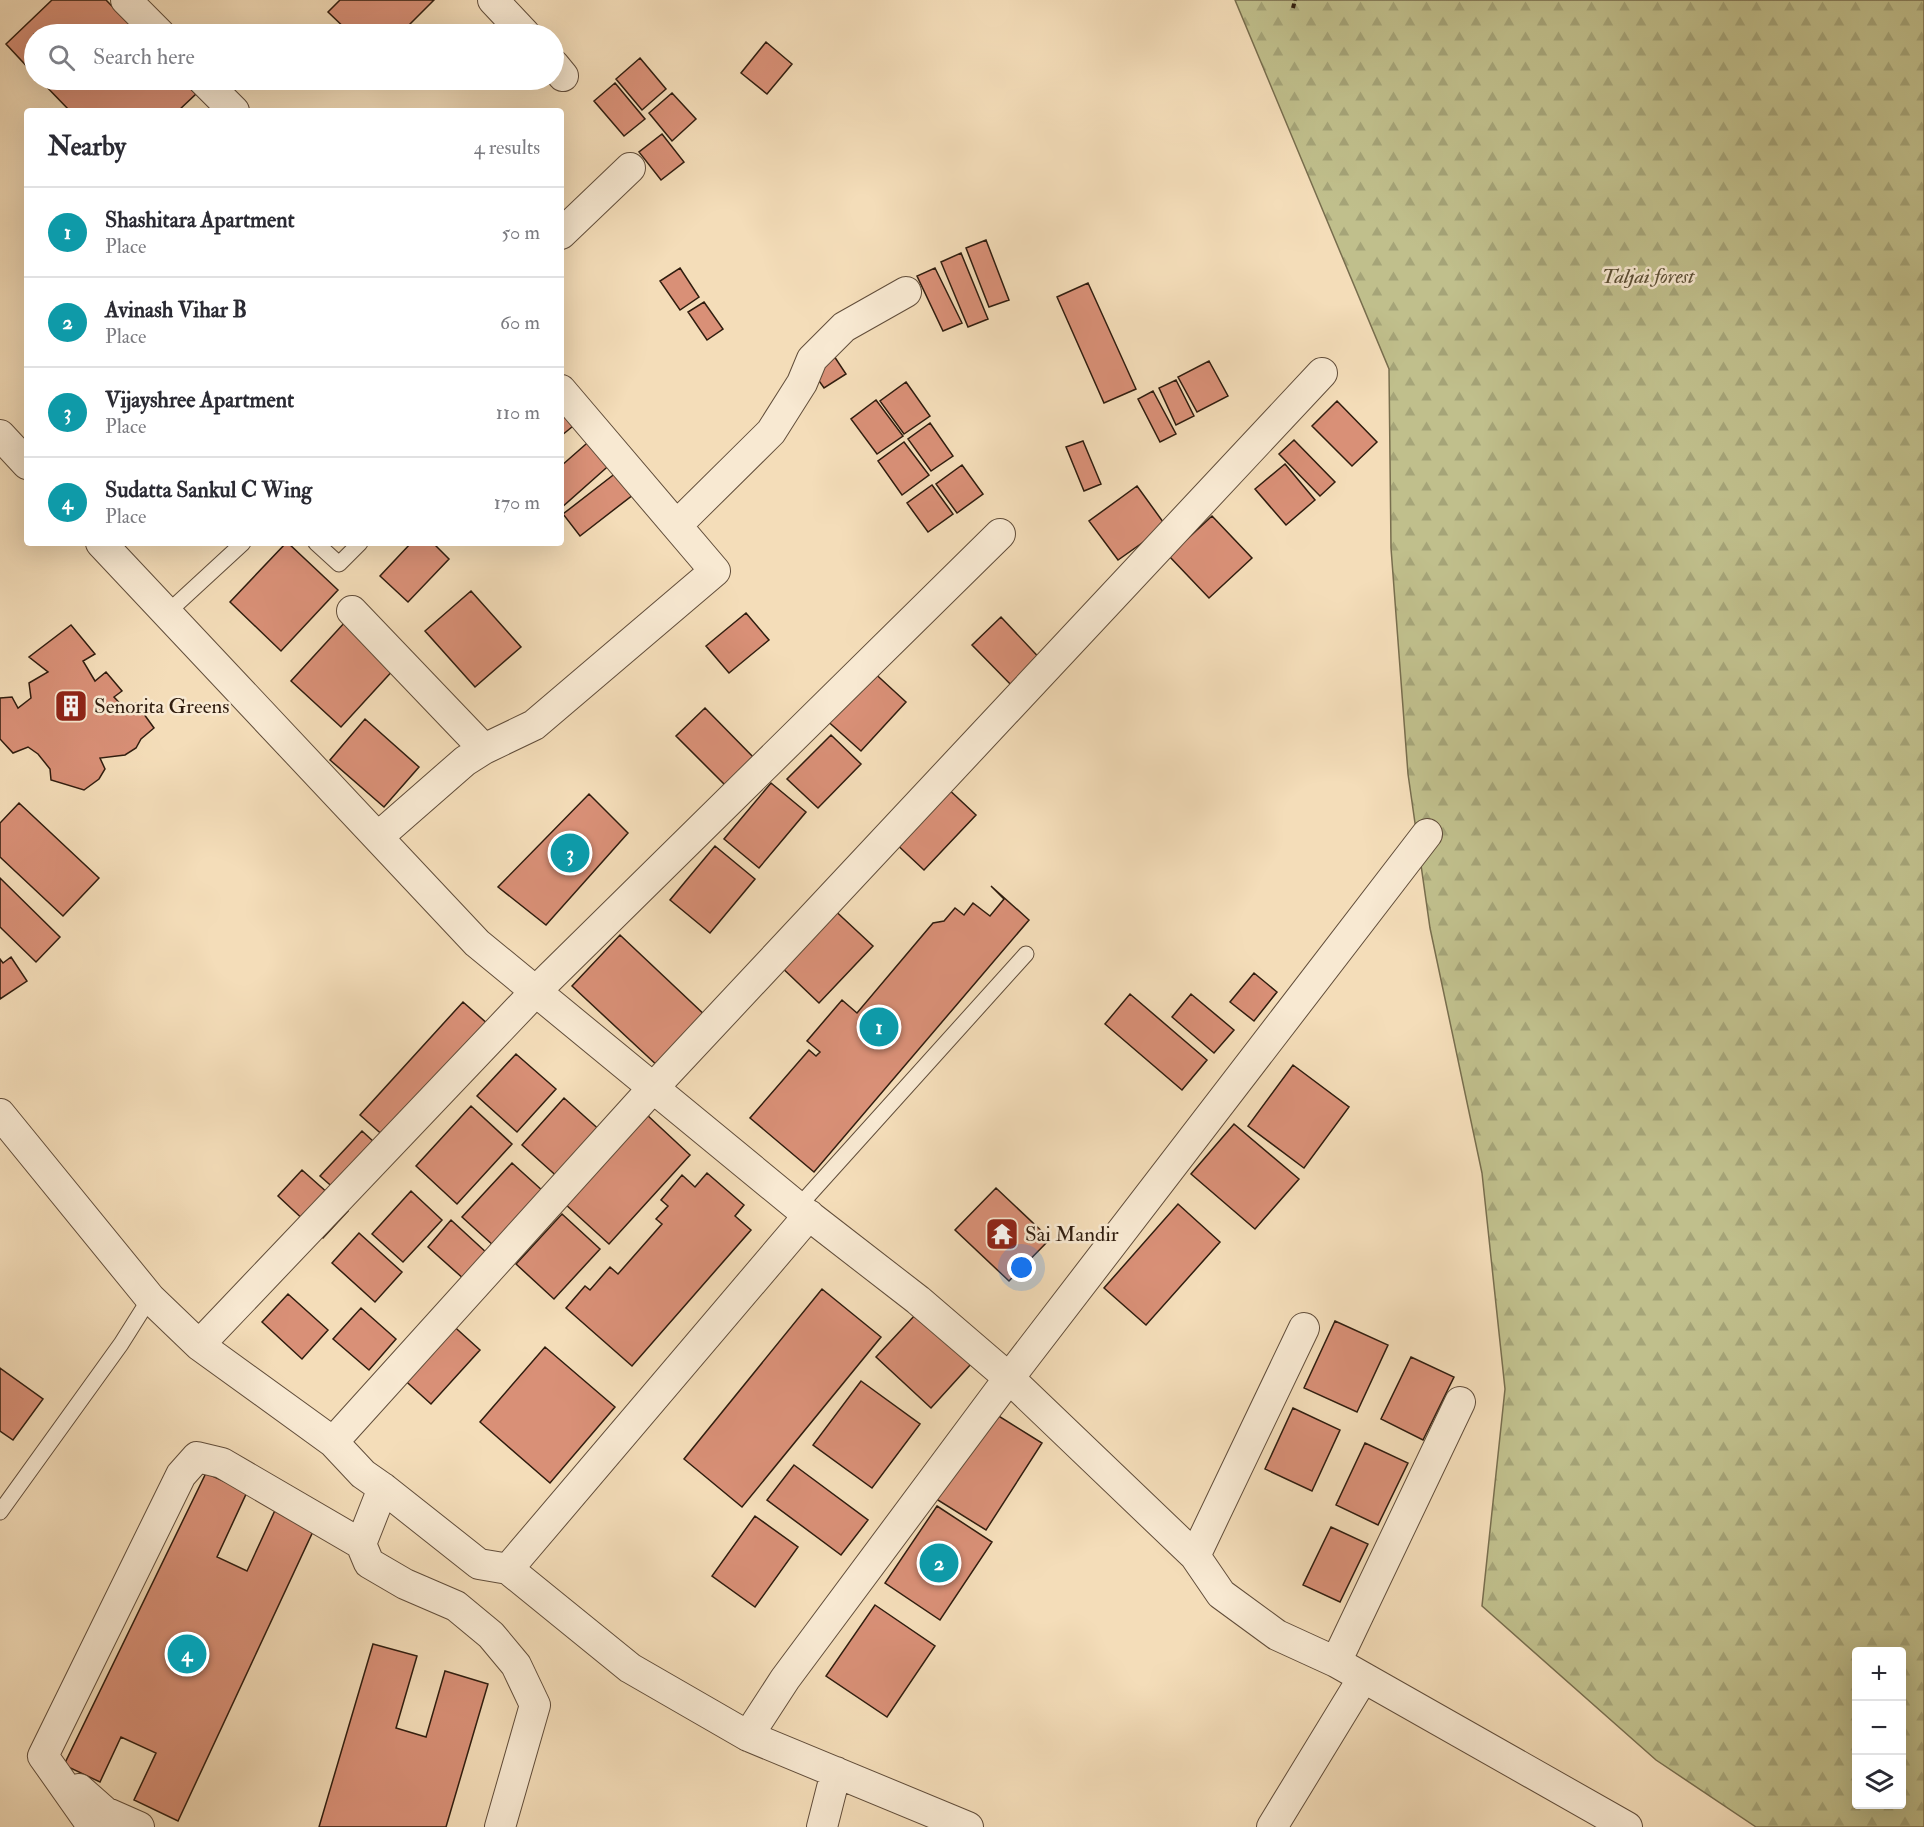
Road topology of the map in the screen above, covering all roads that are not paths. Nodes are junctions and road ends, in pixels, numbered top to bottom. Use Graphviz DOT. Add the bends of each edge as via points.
graph roads {
  1 [pos="126,0"];
  2 [pos="493,0"];
  3 [pos="150,24"];
  4 [pos="516,24"];
  5 [pos="213,90"];
  6 [pos="231,108"];
  7 [pos="630,168"];
  8 [pos="564,231"];
  9 [pos="906,292"];
  10 [pos="1322,373"];
  11 [pos="564,393"];
  12 [pos="0,435"];
  13 [pos="24,461"];
  14 [pos="677,525"];
  15 [pos="1000,534"];
  16 [pos="104,546"];
  17 [pos="240,546"];
  18 [pos="318,546"];
  19 [pos="357,546"];
  20 [pos="352,611"];
  21 [pos="167,613"];
  22 [pos="484,749"];
  23 [pos="1427,834"];
  24 [pos="378,837"];
  25 [pos="1026,954"];
  26 [pos="536,992"];
  27 [pos="653,1088"];
  28 [pos="0,1114"];
  29 [pos="803,1211"];
  30 [pos="150,1298"];
  31 [pos="1304,1328"];
  32 [pos="199,1345"];
  33 [pos="1009,1378"];
  34 [pos="1460,1402"];
  35 [pos="341,1433"];
  36 [pos="383,1488"];
  37 [pos="0,1512"];
  38 [pos="361,1544"];
  39 [pos="1195,1556"];
  40 [pos="517,1558"];
  41 [pos="1336,1662"];
  42 [pos="1363,1677"];
  43 [pos="748,1736"];
  44 [pos="43,1756"];
  45 [pos="836,1772"];
  46 [pos="93,1827"];
  47 [pos="139,1827"];
  48 [pos="500,1827"];
  49 [pos="822,1827"];
  50 [pos="968,1827"];
  51 [pos="1272,1827"];
  52 [pos="1627,1827"];
  1 -- 3 [label="street"];
  2 -- 4 [label="street"];
  5 -- 6 [label="street"];
  7 -- 8 [label="street"];
  9 -- 14 [label="street" via="844,327 812,359 802,383 771,432"];
  10 -- 27 [label="street"];
  11 -- 14 [label="street"];
  12 -- 13 [label="street"];
  14 -- 22 [label="street" via="715,571 534,725"];
  15 -- 26 [label="street"];
  16 -- 21 [label="street"];
  17 -- 21 [label="lane"];
  18 -- 19 [label="lane" via="339,564"];
  20 -- 22 [label="street"];
  21 -- 24 [label="street"];
  22 -- 24 [label="street"];
  23 -- 33 [label="street"];
  24 -- 26 [label="street" via="477,943"];
  25 -- 29 [label="lane"];
  26 -- 27 [label="street"];
  26 -- 32 [label="street"];
  27 -- 29 [label="street"];
  27 -- 35 [label="street"];
  28 -- 30 [label="street"];
  29 -- 33 [label="street" via="918,1300"];
  29 -- 40 [label="street"];
  30 -- 32 [label="street"];
  30 -- 37 [label="lane"];
  31 -- 39 [label="street"];
  32 -- 35 [label="street"];
  33 -- 39 [label="street"];
  33 -- 43 [label="street" via="784,1679"];
  34 -- 41 [label="street"];
  35 -- 36 [label="street" via="363,1474"];
  36 -- 38 [label="street"];
  36 -- 40 [label="street" via="479,1564"];
  38 -- 44 [label="street" via="222,1462 197,1457 181,1475"];
  38 -- 48 [label="street" via="369,1563 456,1606 491,1635 516,1665 535,1705"];
  39 -- 41 [label="street" via="1221,1594 1277,1635"];
  40 -- 43 [label="street" via="630,1668"];
  41 -- 42 [label="street"];
  42 -- 51 [label="street"];
  42 -- 52 [label="street"];
  43 -- 45 [label="street"];
  44 -- 46 [label="street"];
  44 -- 47 [label="street" via="105,1812"];
  45 -- 49 [label="street"];
  45 -- 50 [label="street"];
}
